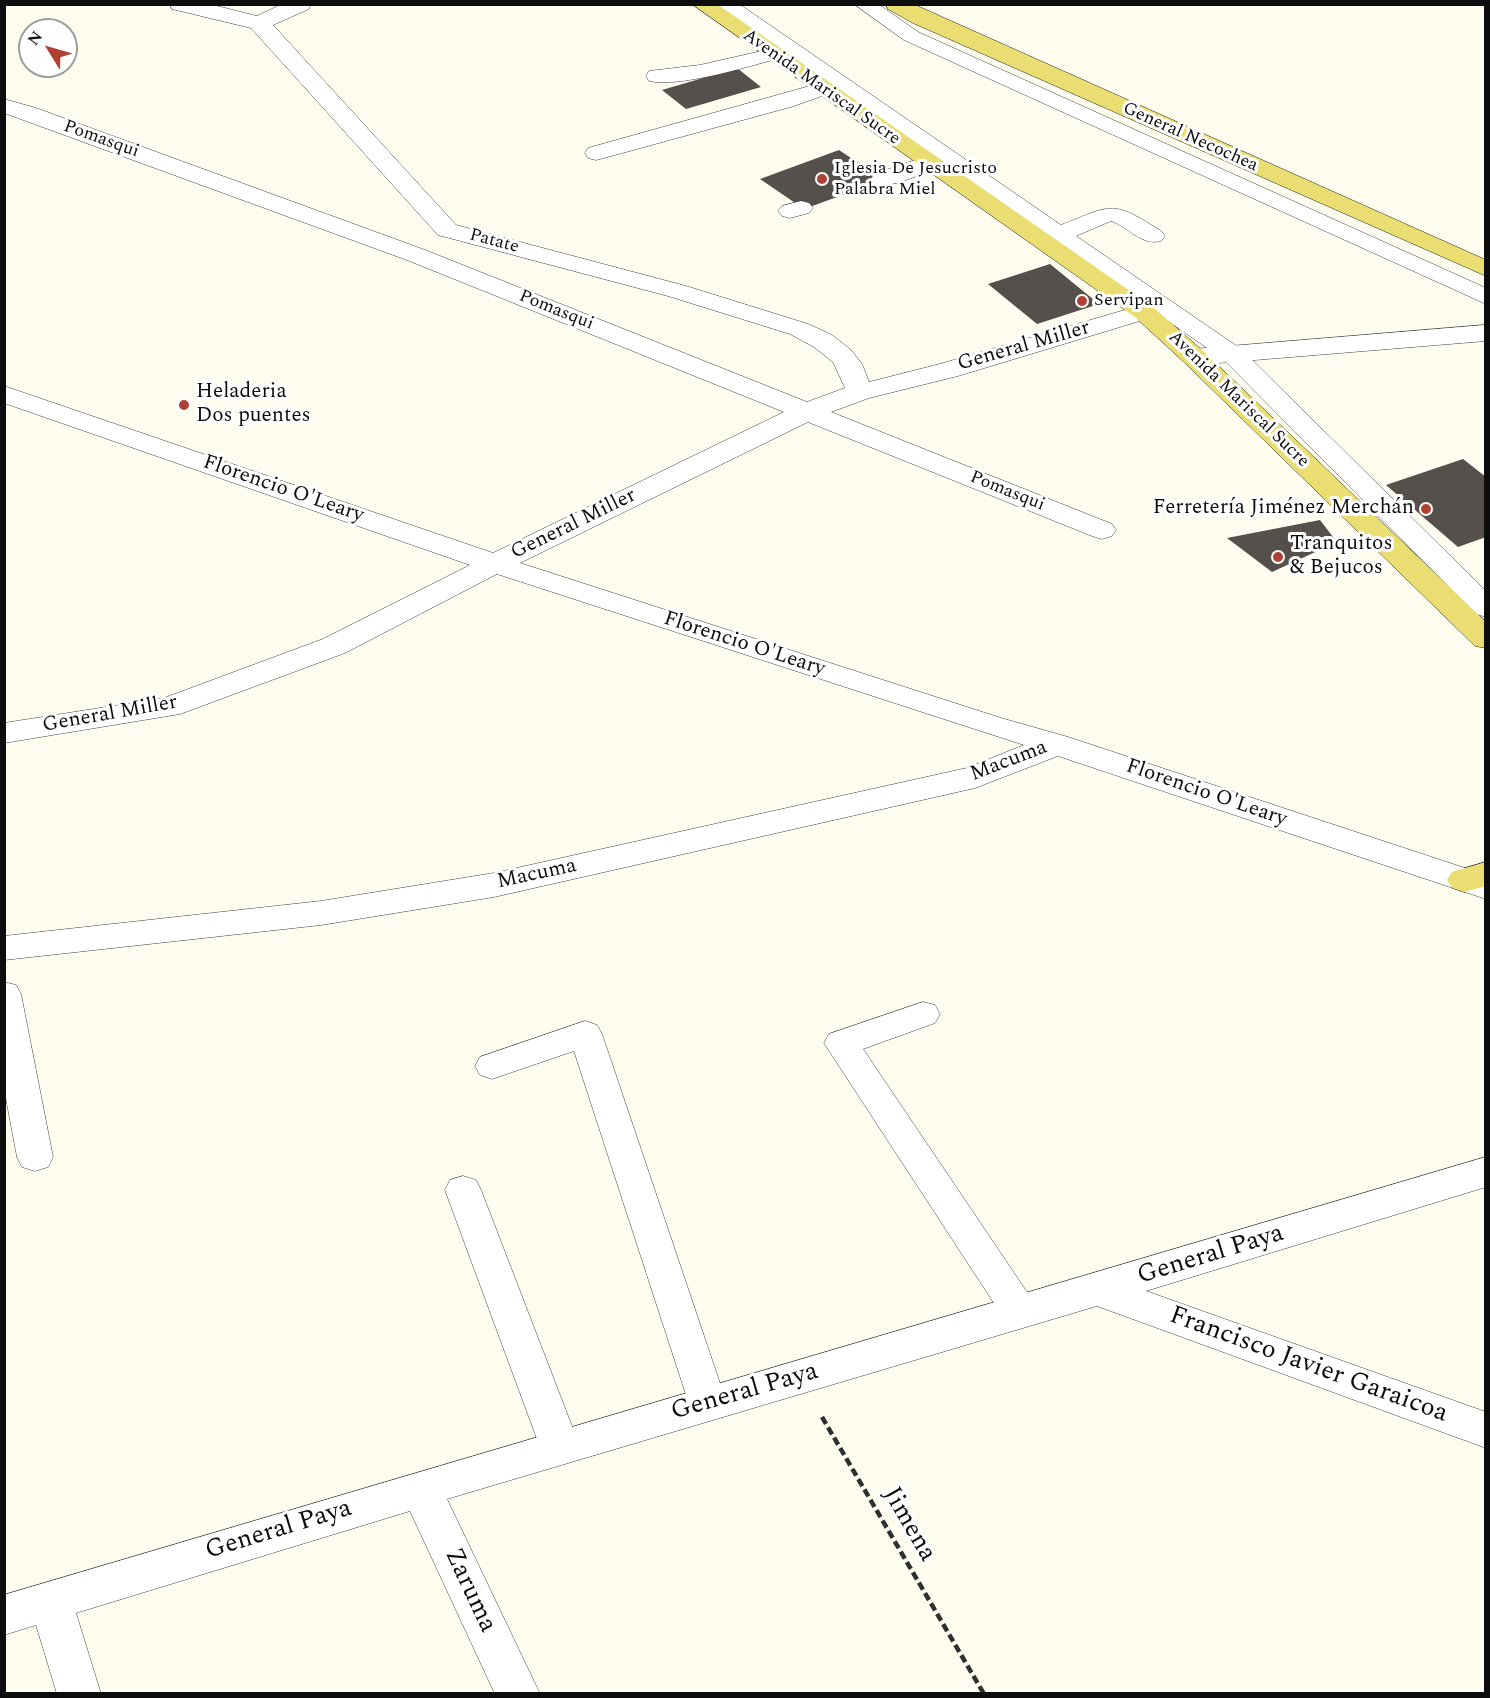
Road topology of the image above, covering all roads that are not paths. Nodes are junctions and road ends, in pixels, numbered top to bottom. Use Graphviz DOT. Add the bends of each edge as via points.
graph roads {
  1 [pos="180,4"];
  2 [pos="301,4"];
  3 [pos="702,4"];
  4 [pos="725,4"];
  5 [pos="864,4"];
  6 [pos="896,4"];
  7 [pos="259,23"];
  8 [pos="773,54"];
  9 [pos="657,76"];
  10 [pos="822,88"];
  11 [pos="4,106"];
  12 [pos="596,153"];
  13 [pos="929,163"];
  14 [pos="882,179"];
  15 [pos="447,230"];
  16 [pos="1153,236"];
  17 [pos="1052,238"];
  18 [pos="416,255"];
  19 [pos="1485,269"];
  20 [pos="1485,297"];
  21 [pos="1144,312"];
  22 [pos="1485,333"];
  23 [pos="1232,354"];
  24 [pos="1194,357"];
  25 [pos="860,392"];
  26 [pos="4,394"];
  27 [pos="808,411"];
  28 [pos="1102,530"];
  29 [pos="495,563"];
  30 [pos="1485,608"];
  31 [pos="1485,639"];
  32 [pos="4,733"];
  33 [pos="1057,744"];
  34 [pos="1478,880"];
  35 [pos="4,948"];
  36 [pos="4,994"];
  37 [pos="923,1014"];
  38 [pos="492,1066"];
  39 [pos="36,1156"];
  40 [pos="1485,1172"];
  41 [pos="463,1190"];
  42 [pos="1096,1290"];
  43 [pos="1020,1312"];
  44 [pos="708,1404"];
  45 [pos="1485,1430"];
  46 [pos="560,1447"];
  47 [pos="422,1489"];
  48 [pos="50,1600"];
  49 [pos="4,1615"];
  50 [pos="79,1694"];
  51 [pos="518,1694"];
  1 -- 7 [label="street"];
  2 -- 7 [label="street"];
  3 -- 8 [label="main road, Avenida Mariscal Sucre"];
  4 -- 17 [label="lane"];
  5 -- 20 [label="lane" via="911,36"];
  6 -- 19 [label="main road, General Necochea"];
  7 -- 15 [label="street, Patate"];
  8 -- 9 [label="lane"];
  8 -- 10 [label="main road, Avenida Mariscal Sucre"];
  10 -- 12 [label="lane"];
  10 -- 13 [label="main road, Avenida Mariscal Sucre"];
  11 -- 18 [label="street, Pomasqui"];
  13 -- 14 [label="lane"];
  13 -- 17 [label="main road, Avenida Mariscal Sucre"];
  15 -- 18 [label="street" via="425,239"];
  15 -- 25 [label="street, Patate" via="677,291 800,329 842,356"];
  16 -- 17 [label="lane" via="1115,214 1108,214"];
  17 -- 21 [label="main road, Avenida Mariscal Sucre"];
  17 -- 23 [label="lane"];
  18 -- 27 [label="street, Pomasqui"];
  21 -- 24 [label="main road, Avenida Mariscal Sucre"];
  21 -- 25 [label="street, General Miller"];
  22 -- 23 [label="street"];
  23 -- 24 [label="street"];
  23 -- 30 [label="lane"];
  24 -- 31 [label="main road, Avenida Mariscal Sucre"];
  25 -- 27 [label="street, General Miller"];
  26 -- 29 [label="street, Florencio O'Leary"];
  27 -- 28 [label="street, Pomasqui"];
  27 -- 29 [label="street, General Miller"];
  29 -- 32 [label="street, General Miller" via="334,646 169,707"];
  29 -- 33 [label="street, Florencio O'Leary"];
  33 -- 34 [label="street, Florencio O'Leary"];
  33 -- 35 [label="street, Macuma" via="975,777 494,885 321,913"];
  36 -- 39 [label="lane"];
  37 -- 43 [label="lane" via="841,1043"];
  38 -- 44 [label="lane" via="585,1034"];
  40 -- 42 [label="street, General Paya"];
  41 -- 46 [label="lane"];
  42 -- 43 [label="street, General Paya"];
  42 -- 45 [label="street, Francisco Javier Garaicoa"];
  43 -- 44 [label="street, General Paya"];
  44 -- 46 [label="street, General Paya"];
  46 -- 47 [label="street, General Paya"];
  47 -- 48 [label="street, General Paya"];
  47 -- 51 [label="street, Zaruma"];
  48 -- 49 [label="street, General Paya"];
  48 -- 50 [label="street"];
}
